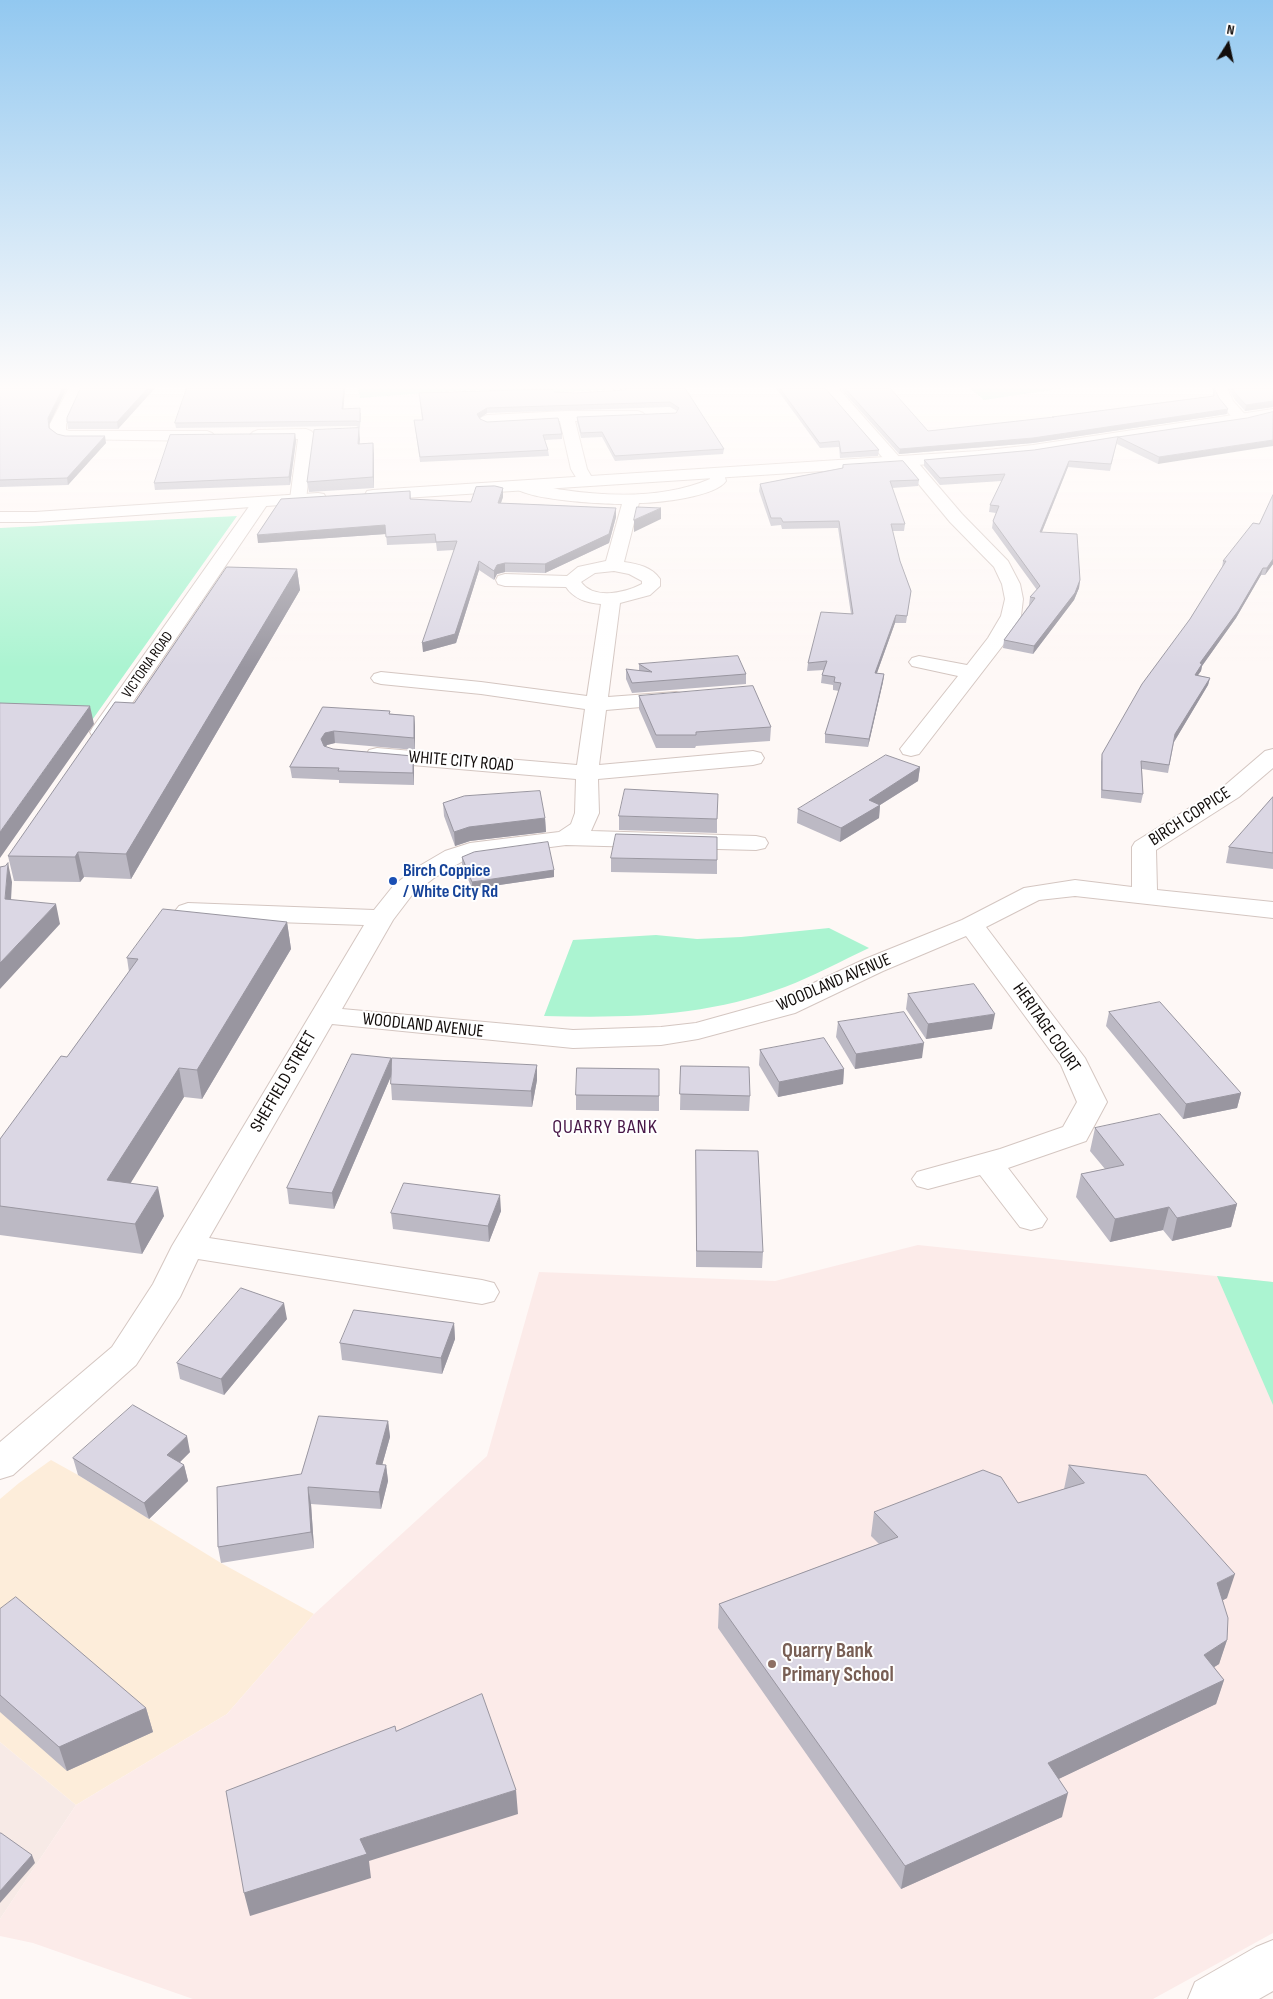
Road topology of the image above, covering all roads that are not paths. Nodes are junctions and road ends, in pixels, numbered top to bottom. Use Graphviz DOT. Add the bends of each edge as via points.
graph roads {
  1 [pos="300,481"];
  2 [pos="582,481"];
  3 [pos="717,481"];
  4 [pos="921,481"];
  5 [pos="522,486"];
  6 [pos="356,496"];
  7 [pos="337,497"];
  8 [pos="632,498"];
  9 [pos="298,499"];
  10 [pos="262,502"];
  11 [pos="0,517"];
  12 [pos="614,566"];
  13 [pos="505,580"];
  14 [pos="572,582"];
  15 [pos="611,598"];
  16 [pos="919,662"];
  17 [pos="972,672"];
  18 [pos="382,678"];
  19 [pos="695,696"];
  20 [pos="596,704"];
  21 [pos="91,748"];
  22 [pos="911,749"];
  23 [pos="355,753"];
  24 [pos="1273,756"];
  25 [pos="753,758"];
  26 [pos="587,773"];
  27 [pos="566,838"];
  28 [pos="756,843"];
  29 [pos="1144,894"];
  30 [pos="1273,910"];
  31 [pos="188,912"];
  32 [pos="381,918"];
  33 [pos="971,925"];
  34 [pos="323,1016"];
  35 [pos="987,1163"];
  36 [pos="928,1179"];
  37 [pos="1031,1219"];
  38 [pos="188,1246"];
  39 [pos="482,1292"];
  40 [pos="0,1464"];
  41 [pos="1273,1964"];
  42 [pos="1212,1999"];
  1 -- 9 [label="street"];
  2 -- 5 [label="street"];
  3 -- 8 [label="street" via="669,494"];
  4 -- 17 [label="street" via="1002,565 1011,584 1014,599 1012,616"];
  5 -- 6 [label="street"];
  5 -- 8 [label="street" via="554,495"];
  7 -- 9 [label="street"];
  8 -- 12 [label="street"];
  9 -- 10 [label="street"];
  10 -- 11 [label="street"];
  10 -- 21 [label="street, VICTORIA ROAD"];
  12 -- 14 [label="street" via="585,570"];
  12 -- 15 [label="street" via="631,568 652,579 651,586 643,592"];
  13 -- 14 [label="street"];
  14 -- 15 [label="street" via="574,588 583,593"];
  15 -- 20 [label="street"];
  16 -- 17 [label="street"];
  17 -- 22 [label="street"];
  18 -- 20 [label="street"];
  19 -- 20 [label="street"];
  20 -- 26 [label="street"];
  23 -- 26 [label="street, WHITE CITY ROAD"];
  24 -- 29 [label="street, BIRCH COPPICE" via="1231,792 1144,847"];
  25 -- 26 [label="street, WHITE CITY ROAD"];
  26 -- 27 [label="street" via="587,813 581,828"];
  27 -- 28 [label="street"];
  27 -- 32 [label="street" via="470,850 454,856 403,890"];
  29 -- 30 [label="street, WOODLAND AVENUE"];
  29 -- 33 [label="street, WOODLAND AVENUE" via="1075,888 1033,893"];
  31 -- 32 [label="street"];
  32 -- 34 [label="street, SHEFFIELD STREET"];
  33 -- 34 [label="street, WOODLAND AVENUE" via="874,965 785,1007 698,1031 582,1039"];
  33 -- 35 [label="street, HERITAGE COURT" via="1075,1064 1092,1102 1075,1134"];
  34 -- 38 [label="street, SHEFFIELD STREET"];
  35 -- 36 [label="street, HERITAGE COURT"];
  35 -- 37 [label="street"];
  38 -- 39 [label="street"];
  38 -- 40 [label="street, SHEFFIELD STREET" via="168,1288 124,1356"];
  41 -- 42 [label="street"];
}
